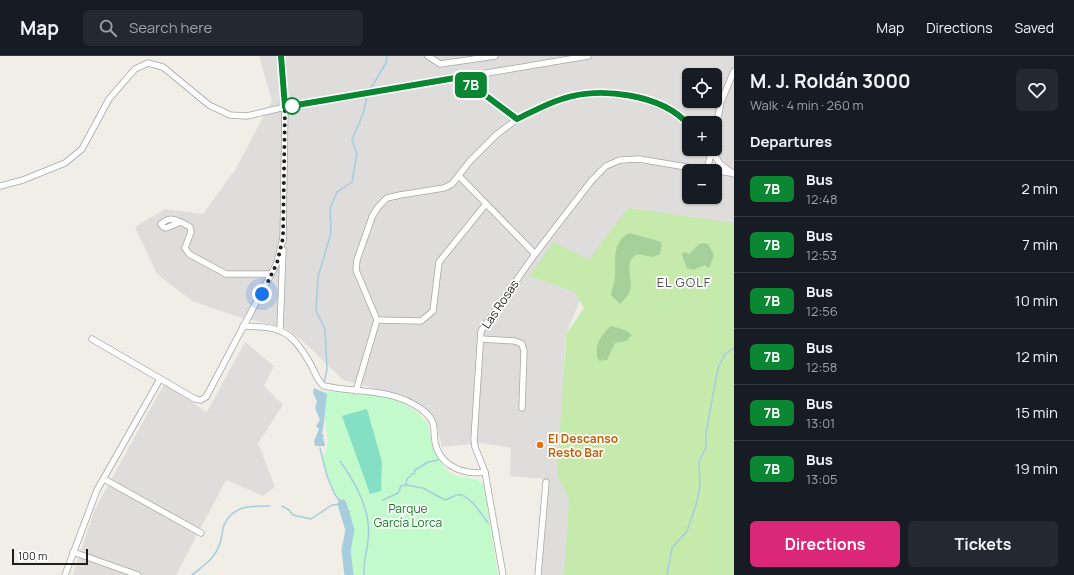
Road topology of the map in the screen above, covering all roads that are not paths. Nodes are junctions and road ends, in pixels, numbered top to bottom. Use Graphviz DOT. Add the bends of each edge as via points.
graph roads {
  1 [pos="282,56"];
  2 [pos="428,56"];
  3 [pos="495,56"];
  4 [pos="588,56"];
  5 [pos="734,72"];
  6 [pos="461,77"];
  7 [pos="285,107"];
  8 [pos="718,116"];
  9 [pos="517,119"];
  10 [pos="682,119"];
  11 [pos="710,156"];
  12 [pos="716,156"];
  13 [pos="719,162"];
  14 [pos="708,163"];
  15 [pos="682,165"];
  16 [pos="722,173"];
  17 [pos="734,174"];
  18 [pos="459,176"];
  19 [pos="0,186"];
  20 [pos="486,204"];
  21 [pos="181,222"];
  22 [pos="283,238"];
  23 [pos="535,254"];
  24 [pos="271,274"];
  25 [pos="377,320"];
  26 [pos="243,326"];
  27 [pos="280,329"];
  28 [pos="92,339"];
  29 [pos="481,339"];
  30 [pos="160,379"];
  31 [pos="356,391"];
  32 [pos="522,408"];
  33 [pos="486,472"];
  34 [pos="104,479"];
  35 [pos="546,482"];
  36 [pos="201,533"];
  37 [pos="73,552"];
  38 [pos="65,575"];
  39 [pos="138,575"];
  40 [pos="503,575"];
  41 [pos="538,575"];
  1 -- 7 [label="street"];
  2 -- 3 [label="street" via="440,64 446,64"];
  4 -- 6 [label="street"];
  5 -- 8 [label="street" via="721,102"];
  6 -- 7 [label="street"];
  6 -- 9 [label="street"];
  7 -- 19 [label="street" via="247,116 230,115 209,105 163,67 148,63 135,69 109,99 82,149 65,163 23,180"];
  7 -- 22 [label="street"];
  9 -- 10 [label="street" via="562,99 581,94 605,93 641,98 674,112"];
  9 -- 18 [label="street" via="496,135"];
  11 -- 14 [label="street"];
  12 -- 13 [label="street"];
  13 -- 14 [label="street" via="712,160"];
  13 -- 17 [label="street"];
  15 -- 23 [label="street, Las Rosas" via="639,159 620,160 606,166 592,180"];
  16 -- 17 [label="street"];
  18 -- 20 [label="street"];
  18 -- 25 [label="street" via="444,188 387,198 372,217 356,270"];
  20 -- 23 [label="street"];
  20 -- 25 [label="street" via="439,262 433,311 421,321"];
  21 -- 24 [label="street" via="190,226 191,232 185,248 188,254 226,274"];
  22 -- 24 [label="street" via="277,263"];
  22 -- 27 [label="street"];
  23 -- 29 [label="street, Las Rosas" via="481,331"];
  24 -- 26 [label="street"];
  25 -- 31 [label="street"];
  26 -- 27 [label="street"];
  26 -- 30 [label="street" via="206,397 195,400"];
  27 -- 31 [label="street" via="304,353 321,384"];
  28 -- 30 [label="street"];
  29 -- 32 [label="street" via="522,344"];
  29 -- 33 [label="street, Las Rosas" via="474,439"];
  30 -- 34 [label="street"];
  31 -- 33 [label="street" via="390,394 420,408 435,425 437,450 446,460 462,472"];
  33 -- 40 [label="street, Las Rosas"];
  34 -- 36 [label="street"];
  34 -- 37 [label="street"];
  35 -- 41 [label="street"];
  37 -- 38 [label="street"];
  37 -- 39 [label="street"];
}
